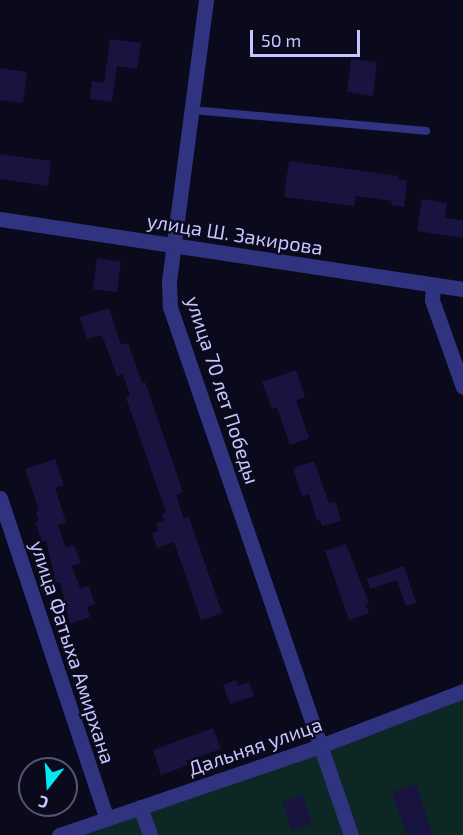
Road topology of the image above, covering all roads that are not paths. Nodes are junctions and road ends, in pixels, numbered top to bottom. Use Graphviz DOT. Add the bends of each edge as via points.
graph roads {
  1 [pos="207,0"];
  2 [pos="192,110"];
  3 [pos="426,131"];
  4 [pos="0,219"];
  5 [pos="174,246"];
  6 [pos="433,286"];
  7 [pos="463,289"];
  8 [pos="463,387"];
  9 [pos="0,498"];
  10 [pos="463,691"];
  11 [pos="320,746"];
  12 [pos="140,807"];
  13 [pos="106,819"];
  14 [pos="59,835"];
  15 [pos="150,835"];
  16 [pos="351,835"];
  1 -- 2 [label="street, улица 70 лет Победы"];
  2 -- 3 [label="lane"];
  2 -- 5 [label="street, улица 70 лет Победы"];
  4 -- 5 [label="street, улица Ш. Закирова"];
  5 -- 6 [label="street, улица Ш. Закирова"];
  5 -- 11 [label="street, улица 70 лет Победы" via="170,307"];
  6 -- 7 [label="street, улица Ш. Закирова"];
  6 -- 8 [label="street" via="432,300"];
  9 -- 13 [label="street, улица Фатыха Амирхана"];
  10 -- 11 [label="street, Дальняя улица"];
  11 -- 12 [label="street, Дальняя улица"];
  11 -- 16 [label="street, улица 70 лет Победы"];
  12 -- 13 [label="street, Дальняя улица"];
  12 -- 15 [label="street"];
  13 -- 14 [label="street, Дальняя улица"];
}
